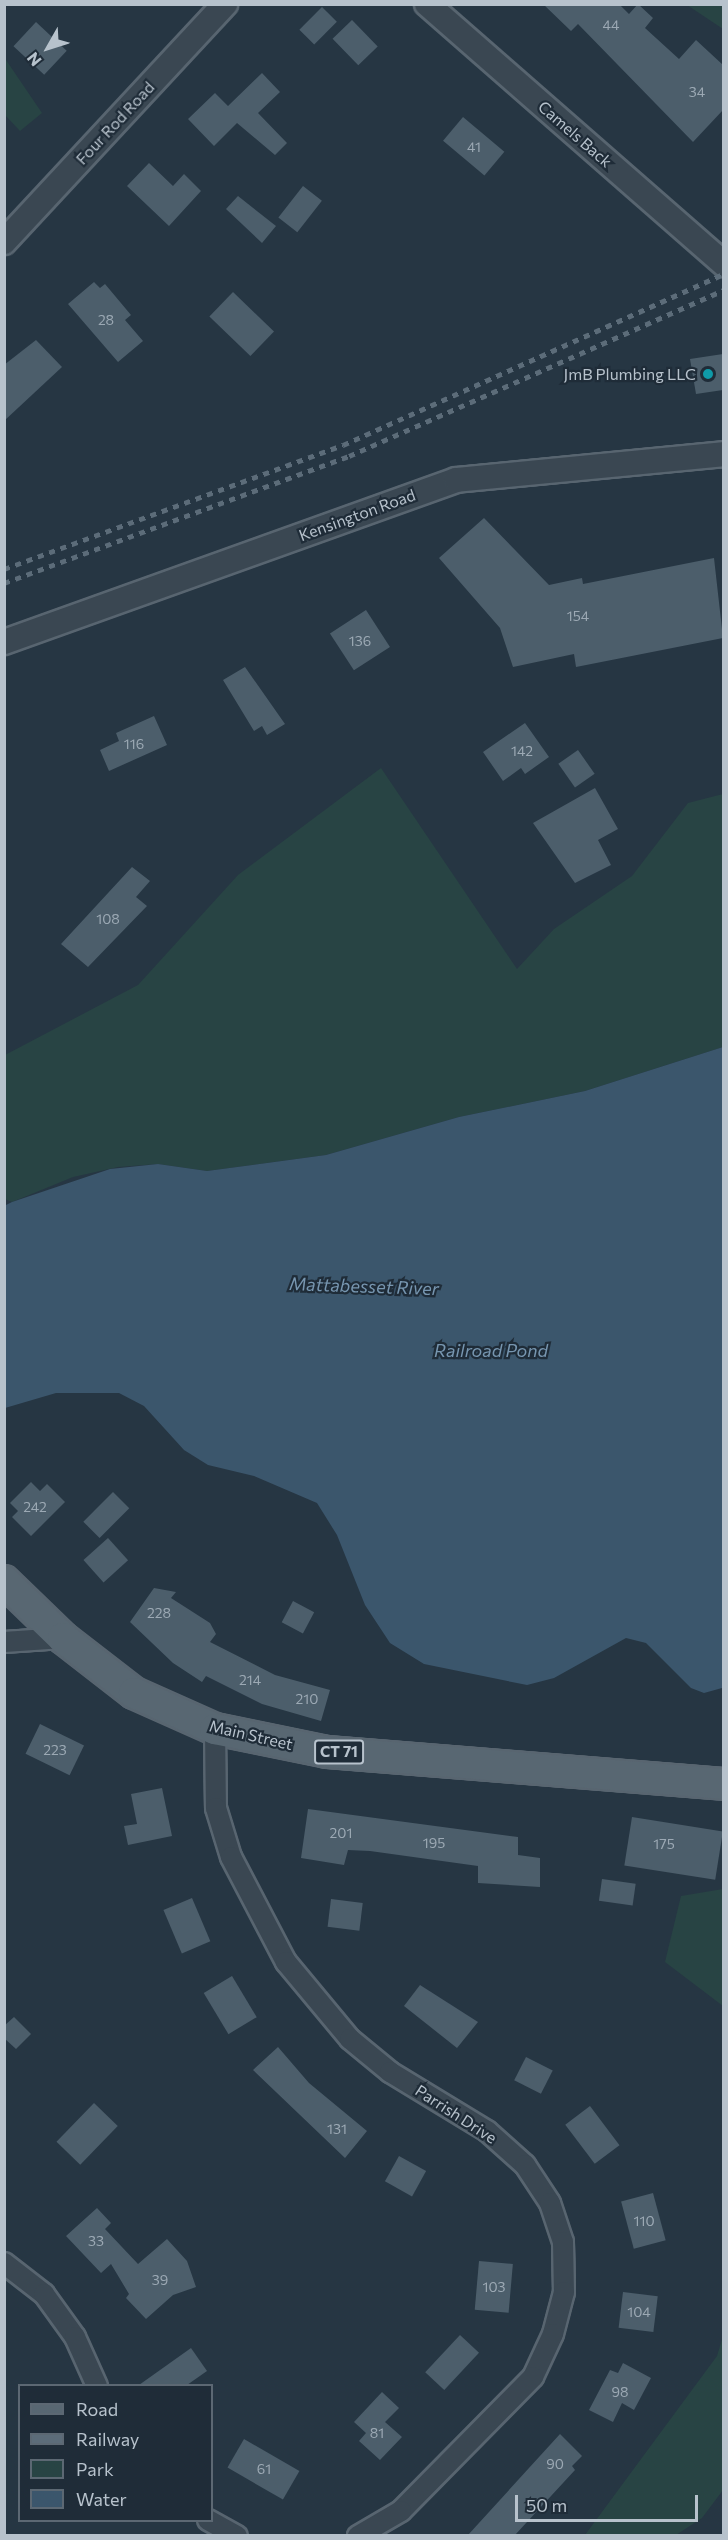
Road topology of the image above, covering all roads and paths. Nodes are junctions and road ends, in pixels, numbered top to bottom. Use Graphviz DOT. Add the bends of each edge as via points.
graph roads {
  1 [pos="225,4"];
  2 [pos="427,4"];
  3 [pos="4,242"];
  4 [pos="723,264"];
  5 [pos="723,454"];
  6 [pos="4,642"];
  7 [pos="4,1581"];
  8 [pos="63,1638"];
  9 [pos="4,1642"];
  10 [pos="215,1729"];
  11 [pos="723,1784"];
  12 [pos="4,2263"];
  13 [pos="97,2384"];
  14 [pos="212,2522"];
  15 [pos="237,2535"];
  16 [pos="358,2535"];
  1 -- 3 [label="street, Four Rod Road"];
  2 -- 4 [label="street, Camels Back"];
  5 -- 6 [label="street, Kensington Road" via="456,480"];
  7 -- 8 [label="main road, Main Street / CT 71"];
  8 -- 9 [label="street"];
  8 -- 10 [label="main road, Main Street / CT 71" via="134,1693"];
  10 -- 11 [label="main road, Main Street / CT 71" via="327,1752"];
  10 -- 16 [label="street, Parrish Drive" via="216,1808 231,1857 286,1962 350,2039 390,2072 487,2131 525,2165 550,2203 563,2242 564,2292 553,2334 533,2377 401,2511"];
  12 -- 13 [label="street" via="44,2294 75,2337"];
  14 -- 15 [label="street"];
}
